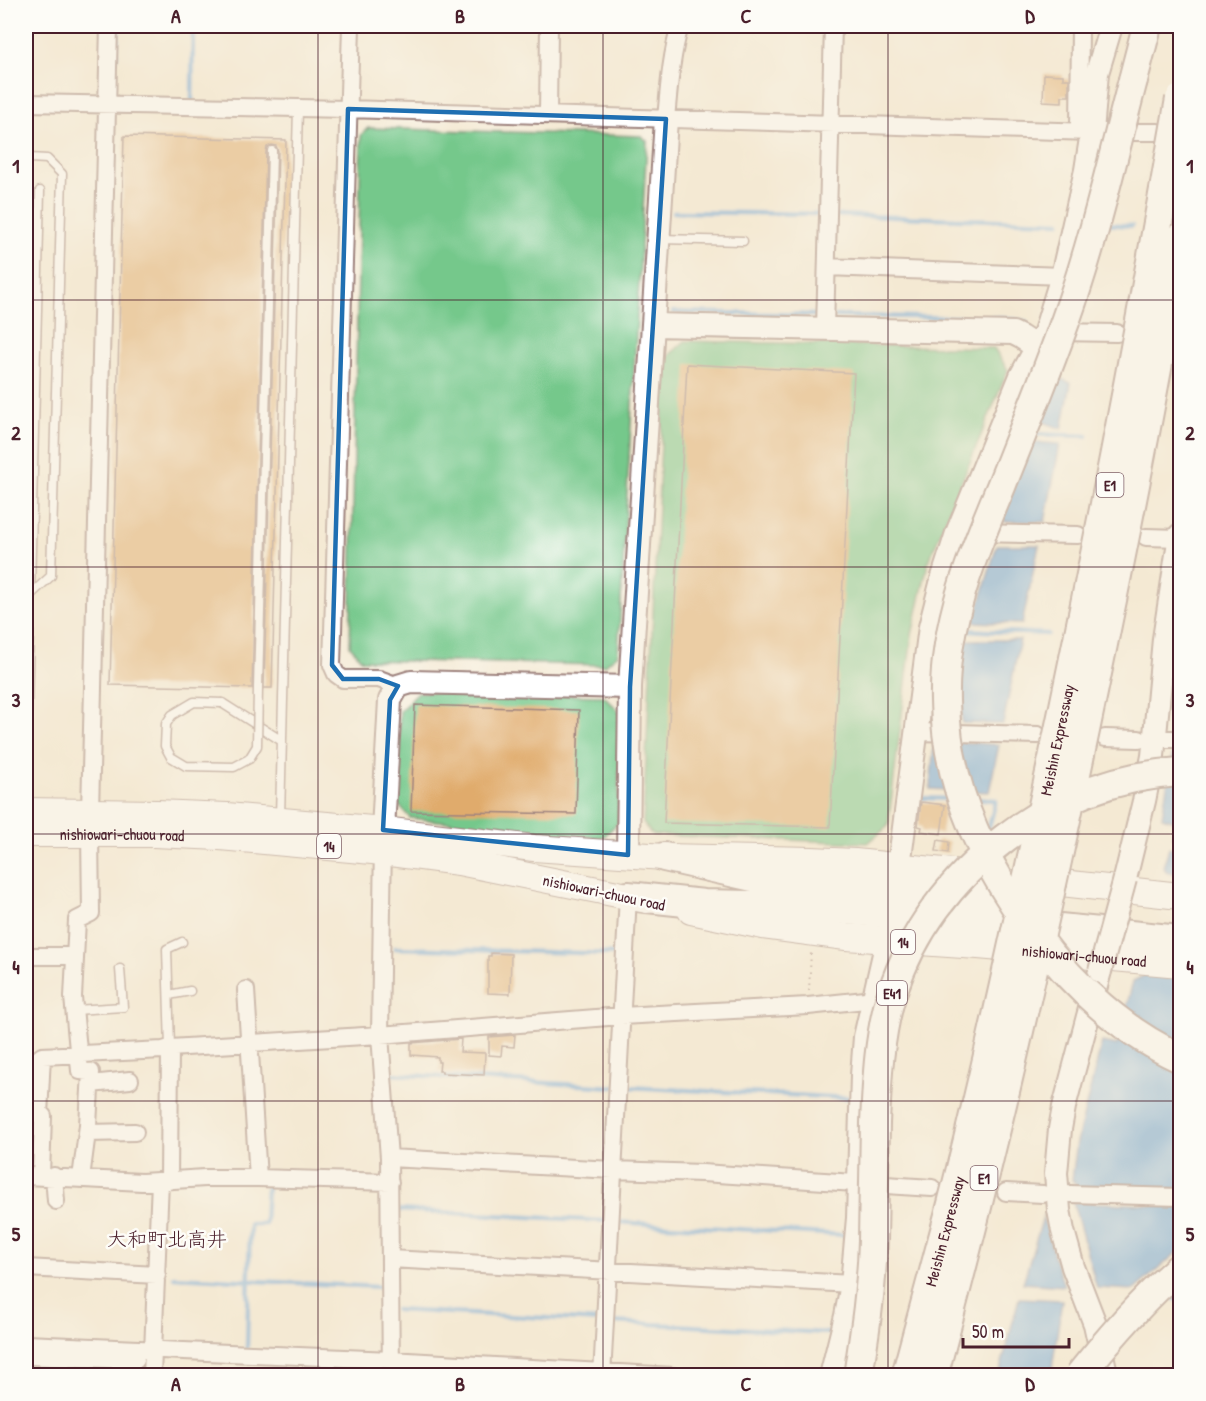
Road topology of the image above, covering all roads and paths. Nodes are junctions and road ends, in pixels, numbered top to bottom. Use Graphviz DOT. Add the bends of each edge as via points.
graph roads {
  1 [pos="109,26"];
  2 [pos="351,26"];
  3 [pos="549,26"];
  4 [pos="680,26"];
  5 [pos="833,26"];
  6 [pos="1147,26"];
  7 [pos="1080,30"];
  8 [pos="1110,30"];
  9 [pos="1180,99"];
  10 [pos="26,103"];
  11 [pos="108,105"];
  12 [pos="298,108"];
  13 [pos="348,109"];
  14 [pos="548,115"];
  15 [pos="666,119"];
  16 [pos="831,124"];
  17 [pos="1085,132"];
  18 [pos="1158,132"];
  19 [pos="272,151"];
  20 [pos="29,158"];
  21 [pos="40,191"];
  22 [pos="1180,238"];
  23 [pos="658,239"];
  24 [pos="743,241"];
  25 [pos="827,267"];
  26 [pos="1062,276"];
  27 [pos="653,325"];
  28 [pos="825,329"];
  29 [pos="1118,333"];
  30 [pos="1041,340"];
  31 [pos="957,533"];
  32 [pos="1078,535"];
  33 [pos="1146,537"];
  34 [pos="1180,537"];
  35 [pos="30,596"];
  36 [pos="398,686"];
  37 [pos="630,687"];
  38 [pos="916,732"];
  39 [pos="1038,735"];
  40 [pos="1105,738"];
  41 [pos="1139,739"];
  42 [pos="282,741"];
  43 [pos="26,748"];
  44 [pos="1180,772"];
  45 [pos="26,811"];
  46 [pos="280,821"];
  47 [pos="90,822"];
  48 [pos="26,834"];
  49 [pos="383,841"];
  50 [pos="628,855"];
  51 [pos="664,857"];
  52 [pos="899,866"];
  53 [pos="628,896"];
  54 [pos="1180,896"];
  55 [pos="1180,921"];
  56 [pos="812,933"];
  57 [pos="1180,940"];
  58 [pos="887,941"];
  59 [pos="182,942"];
  60 [pos="26,956"];
  61 [pos="75,956"];
  62 [pos="1180,964"];
  63 [pos="120,969"];
  64 [pos="246,990"];
  65 [pos="190,991"];
  66 [pos="169,995"];
  67 [pos="875,999"];
  68 [pos="808,1006"];
  69 [pos="75,1010"];
  70 [pos="621,1016"];
  71 [pos="380,1035"];
  72 [pos="250,1043"];
  73 [pos="171,1048"];
  74 [pos="112,1052"];
  75 [pos="80,1054"];
  76 [pos="42,1056"];
  77 [pos="1180,1058"];
  78 [pos="26,1068"];
  79 [pos="91,1084"];
  80 [pos="135,1132"];
  81 [pos="87,1133"];
  82 [pos="389,1158"];
  83 [pos="613,1170"];
  84 [pos="40,1176"];
  85 [pos="81,1178"];
  86 [pos="258,1178"];
  87 [pos="165,1181"];
  88 [pos="390,1182"];
  89 [pos="859,1183"];
  90 [pos="932,1188"];
  91 [pos="1006,1192"];
  92 [pos="1043,1194"];
  93 [pos="1070,1194"];
  94 [pos="1180,1197"];
  95 [pos="56,1201"];
  96 [pos="390,1259"];
  97 [pos="1180,1267"];
  98 [pos="26,1268"];
  99 [pos="608,1271"];
  100 [pos="157,1275"];
  101 [pos="1180,1280"];
  102 [pos="852,1284"];
  103 [pos="26,1344"];
  104 [pos="26,1356"];
  105 [pos="153,1362"];
  106 [pos="391,1369"];
  107 [pos="602,1373"];
  108 [pos="1099,1375"];
  109 [pos="455,1376"];
  110 [pos="673,1376"];
  111 [pos="831,1376"];
  112 [pos="858,1376"];
  113 [pos="906,1376"];
  114 [pos="933,1376"];
  1 -- 11 [label="street"];
  2 -- 13 [label="street"];
  3 -- 14 [label="street"];
  4 -- 15 [label="street"];
  5 -- 16 [label="street"];
  6 -- 77 [label="highway, bridge" via="1067,317 966,573 949,647 945,709 950,755 964,806 987,859 1023,918 1048,952 1102,1007 1143,1038"];
  7 -- 8 [label="street"];
  7 -- 17 [label="street"];
  8 -- 17 [label="street" via="1096,73"];
  9 -- 113 [label="highway, Meishin Expressway / E1, bridge" via="1110,484 1030,870 958,1180"];
  10 -- 11 [label="street"];
  11 -- 12 [label="street"];
  11 -- 47 [label="street"];
  12 -- 13 [label="street"];
  12 -- 42 [label="lane"];
  13 -- 14 [label="street"];
  13 -- 36 [label="street" via="332,665 343,679 379,679"];
  14 -- 15 [label="street"];
  15 -- 16 [label="street"];
  15 -- 23 [label="street"];
  16 -- 17 [label="street"];
  16 -- 25 [label="street"];
  17 -- 18 [label="street"];
  17 -- 26 [label="street" via="1086,170"];
  19 -- 42 [label="lane, bridge" via="258,688 257,746 249,759 234,767 186,766 171,757 165,747 166,724 172,715 194,702 222,703"];
  20 -- 35 [label="lane" via="47,159 62,174 51,576"];
  21 -- 35 [label="lane"];
  22 -- 114 [label="highway, Meishin Expressway / E1, bridge" via="1055,873 988,1163"];
  23 -- 24 [label="lane"];
  23 -- 27 [label="street"];
  25 -- 26 [label="street"];
  25 -- 28 [label="street"];
  26 -- 30 [label="street"];
  27 -- 28 [label="street"];
  27 -- 37 [label="street"];
  28 -- 30 [label="street" via="1013,333"];
  29 -- 30 [label="street"];
  30 -- 31 [label="street" via="1021,376"];
  31 -- 32 [label="street"];
  31 -- 38 [label="street" via="930,627"];
  33 -- 34 [label="street"];
  34 -- 108 [label="street, bridge" via="1144,801 1060,1129 1056,1173 1063,1231 1095,1324"];
  35 -- 43 [label="lane"];
  36 -- 37 [label="street" via="411,682"];
  36 -- 49 [label="street" via="390,700"];
  37 -- 50 [label="street"];
  38 -- 39 [label="street"];
  38 -- 52 [label="street"];
  40 -- 41 [label="street"];
  42 -- 46 [label="lane"];
  44 -- 112 [label="highway, E41, bridge" via="1097,787 1045,810 974,863 938,904 916,939 892,993 881,1047 871,1283"];
  45 -- 47 [label="main road, nishiowari-chuou road / 14"];
  46 -- 47 [label="main road, nishiowari-chuou road / 14" via="204,815"];
  46 -- 49 [label="main road, nishiowari-chuou road / 14"];
  47 -- 48 [label="main road, nishiowari-chuou road / 14"];
  47 -- 49 [label="main road, nishiowari-chuou road / 14" via="154,834"];
  47 -- 61 [label="street" via="91,913 77,920"];
  49 -- 50 [label="main road, nishiowari-chuou road / 14"];
  49 -- 53 [label="main road, nishiowari-chuou road / 14" via="459,862"];
  49 -- 71 [label="street"];
  50 -- 51 [label="main road, nishiowari-chuou road / 14"];
  51 -- 52 [label="main road, nishiowari-chuou road / 14"];
  51 -- 55 [label="highway" via="774,881"];
  52 -- 54 [label="main road, nishiowari-chuou road / 14"];
  53 -- 56 [label="main road, nishiowari-chuou road / 14"];
  53 -- 57 [label="highway" via="704,904 798,906"];
  53 -- 70 [label="street"];
  56 -- 58 [label="main road, nishiowari-chuou road / 14"];
  56 -- 68 [label="path"];
  58 -- 62 [label="main road, nishiowari-chuou road / 14"];
  58 -- 67 [label="street"];
  59 -- 66 [label="lane" via="167,949"];
  60 -- 61 [label="street"];
  61 -- 69 [label="street"];
  63 -- 69 [label="lane" via="123,1006"];
  64 -- 72 [label="street"];
  65 -- 66 [label="lane"];
  66 -- 73 [label="lane"];
  67 -- 68 [label="street"];
  67 -- 89 [label="street" via="865,1037"];
  68 -- 70 [label="street"];
  69 -- 75 [label="street"];
  70 -- 71 [label="street"];
  70 -- 83 [label="street"];
  71 -- 72 [label="street"];
  71 -- 82 [label="street"];
  72 -- 73 [label="street"];
  72 -- 86 [label="street"];
  73 -- 74 [label="street"];
  73 -- 87 [label="street"];
  74 -- 75 [label="street"];
  74 -- 79 [label="street" via="123,1081"];
  75 -- 76 [label="street"];
  75 -- 79 [label="street" via="80,1071 91,1072"];
  76 -- 78 [label="street"];
  76 -- 84 [label="street"];
  79 -- 81 [label="street"];
  80 -- 81 [label="street"];
  81 -- 85 [label="street"];
  82 -- 83 [label="street"];
  82 -- 88 [label="street"];
  83 -- 89 [label="street"];
  83 -- 99 [label="street"];
  84 -- 85 [label="street"];
  84 -- 95 [label="street"];
  85 -- 87 [label="street"];
  86 -- 87 [label="street"];
  86 -- 88 [label="street"];
  87 -- 100 [label="street"];
  88 -- 96 [label="street"];
  89 -- 90 [label="street"];
  89 -- 102 [label="street"];
  91 -- 92 [label="street"];
  93 -- 94 [label="street"];
  96 -- 99 [label="street"];
  96 -- 106 [label="street"];
  97 -- 108 [label="highway, bridge" via="1104,1345"];
  98 -- 100 [label="street"];
  99 -- 102 [label="street"];
  99 -- 107 [label="street"];
  100 -- 105 [label="street"];
  101 -- 108 [label="street" via="1120,1342"];
  102 -- 111 [label="street"];
  103 -- 105 [label="street"];
  104 -- 105 [label="street"];
  105 -- 106 [label="street"];
  106 -- 107 [label="street"];
  106 -- 109 [label="street"];
  107 -- 110 [label="street"];
}
